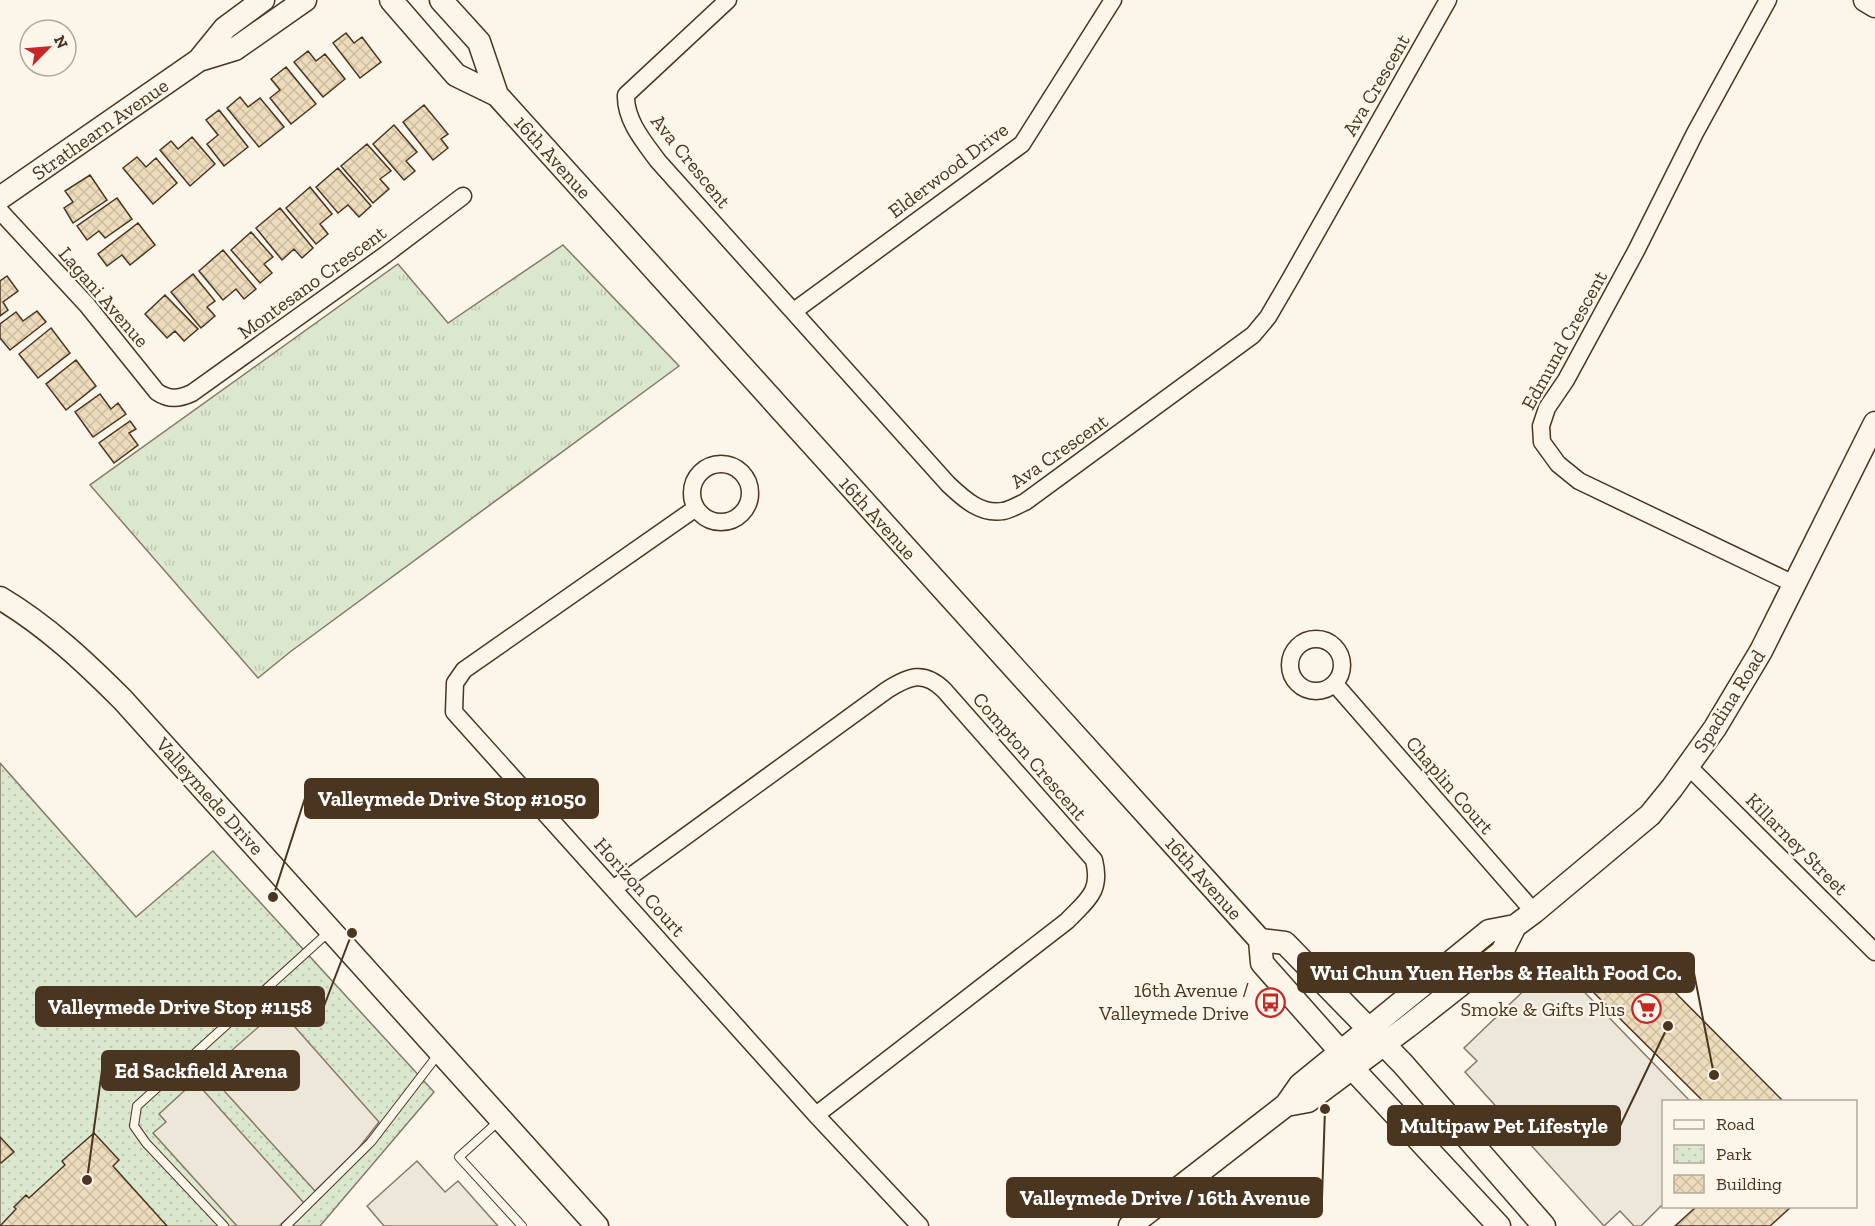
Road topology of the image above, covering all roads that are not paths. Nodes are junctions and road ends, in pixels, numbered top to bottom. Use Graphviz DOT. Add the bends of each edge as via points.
graph roads {
  1 [pos="263,0"];
  2 [pos="304,0"];
  3 [pos="391,0"];
  4 [pos="441,0"];
  5 [pos="728,0"];
  6 [pos="1113,0"];
  7 [pos="1448,0"];
  8 [pos="1768,0"];
  9 [pos="1865,0"];
  10 [pos="1875,6"];
  11 [pos="199,60"];
  12 [pos="497,95"];
  13 [pos="463,196"];
  14 [pos="0,198"];
  15 [pos="0,211"];
  16 [pos="794,311"];
  17 [pos="182,398"];
  18 [pos="1875,423"];
  19 [pos="696,508"];
  20 [pos="1794,584"];
  21 [pos="0,598"];
  22 [pos="1335,684"];
  23 [pos="1688,766"];
  24 [pos="613,889"];
  25 [pos="1534,912"];
  26 [pos="331,930"];
  27 [pos="1260,940"];
  28 [pos="1875,952"];
  29 [pos="1376,1037"];
  30 [pos="440,1052"];
  31 [pos="1347,1060"];
  32 [pos="816,1115"];
  33 [pos="501,1119"];
  34 [pos="224,1226"];
  35 [pos="286,1226"];
  36 [pos="522,1226"];
  37 [pos="597,1226"];
  38 [pos="920,1226"];
  39 [pos="1130,1226"];
  40 [pos="1498,1226"];
  41 [pos="1544,1226"];
  1 -- 11 [label="street, Strathearn Avenue" via="225,28"];
  2 -- 11 [label="street, Strathearn Avenue" via="235,49"];
  3 -- 12 [label="street, 16th Avenue" via="456,75"];
  4 -- 12 [label="street, 16th Avenue" via="479,42"];
  5 -- 16 [label="street, Ava Crescent" via="640,80 626,95 626,106 638,133 658,161"];
  6 -- 16 [label="street, Elderwood Drive" via="1022,144"];
  7 -- 16 [label="street, Ava Crescent" via="1289,281 1253,335 1025,502 1003,512 986,511 967,502"];
  8 -- 20 [label="street, Edmund Crescent" via="1609,301 1547,408 1541,426 1546,448 1579,481"];
  9 -- 10 [label="street"];
  11 -- 14 [label="street, Strathearn Avenue"];
  12 -- 27 [label="street, 16th Avenue"];
  13 -- 17 [label="street, Montesano Crescent"];
  15 -- 17 [label="street, Lagani Avenue" via="87,305 157,392"];
  18 -- 20 [label="street, Spadina Road"];
  19 -- 24 [label="street, Horizon Court" via="492,649 455,682 454,712"];
  20 -- 23 [label="street, Spadina Road" via="1761,651"];
  21 -- 26 [label="street, Valleymede Drive" via="41,624 123,700"];
  22 -- 25 [label="street, Chaplin Court"];
  23 -- 25 [label="street, Spadina Road" via="1650,815"];
  23 -- 28 [label="street, Killarney Street"];
  24 -- 32 [label="street, Horizon Court"];
  24 -- 32 [label="street, Compton Crescent" via="905,679 934,680 944,690 1094,860 1098,875 1092,895 1067,921"];
  25 -- 29 [label="street, Spadina Road" via="1515,926 1502,952"];
  26 -- 30 [label="street, Valleymede Drive"];
  26 -- 34 [label="lane" via="137,1106 134,1126 146,1143"];
  27 -- 29 [label="street" via="1285,943"];
  27 -- 31 [label="street, 16th Avenue" via="1262,963"];
  29 -- 31 [label="street, Spadina Road"];
  29 -- 41 [label="street"];
  30 -- 33 [label="street, Valleymede Drive"];
  30 -- 35 [label="lane" via="371,1142"];
  31 -- 39 [label="street" via="1300,1084 1286,1105"];
  31 -- 40 [label="street, 16th Avenue"];
  32 -- 38 [label="street, Horizon Court"];
  33 -- 36 [label="lane" via="459,1157"];
  33 -- 37 [label="street, Valleymede Drive"];
}
